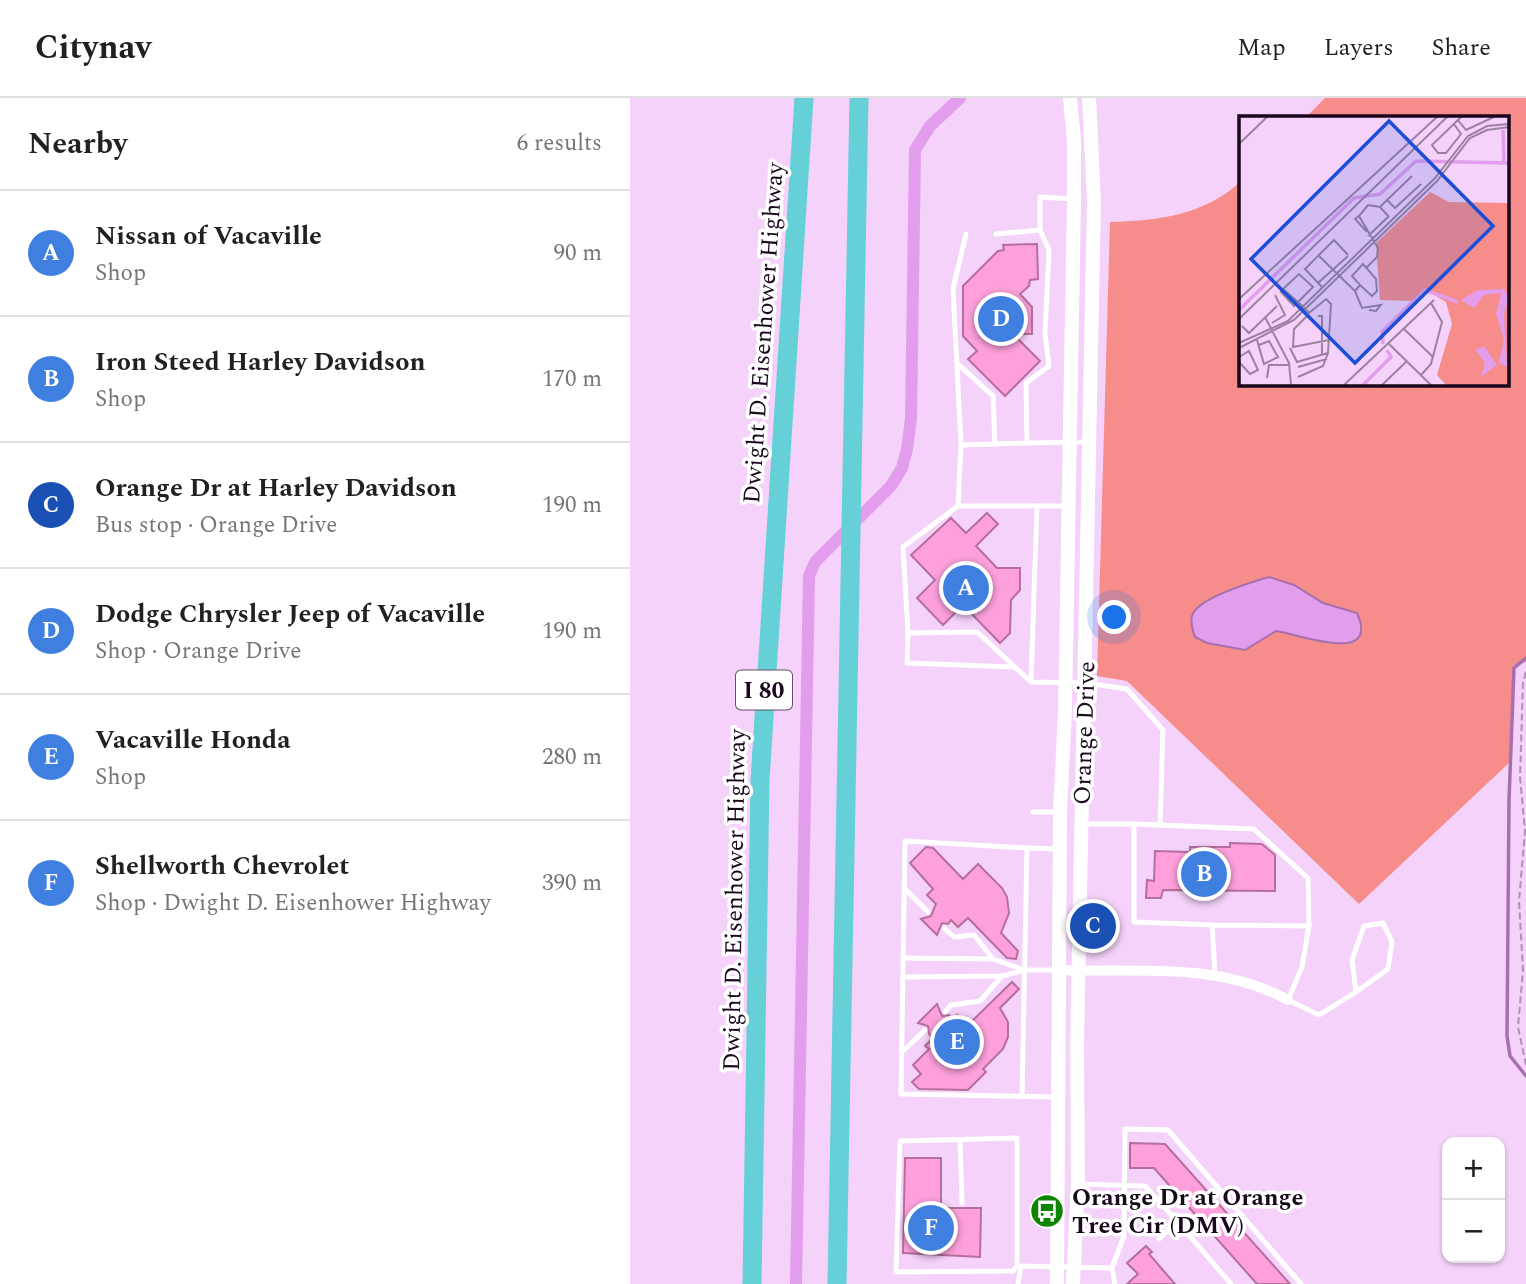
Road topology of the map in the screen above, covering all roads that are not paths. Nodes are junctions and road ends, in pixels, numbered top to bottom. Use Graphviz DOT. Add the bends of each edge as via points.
graph roads {
  1 [pos="803,98"];
  2 [pos="859,98"];
  3 [pos="1070,98"];
  4 [pos="1089,98"];
  5 [pos="1074,200"];
  6 [pos="1094,201"];
  7 [pos="1040,230"];
  8 [pos="966,234"];
  9 [pos="996,234"];
  10 [pos="958,364"];
  11 [pos="1069,442"];
  12 [pos="1090,442"];
  13 [pos="1027,443"];
  14 [pos="995,444"];
  15 [pos="961,445"];
  16 [pos="958,506"];
  17 [pos="1037,506"];
  18 [pos="1069,506"];
  19 [pos="908,633"];
  20 [pos="1015,667"];
  21 [pos="1031,682"];
  22 [pos="1066,683"];
  23 [pos="1086,683"];
  24 [pos="1033,812"];
  25 [pos="1060,812"];
  26 [pos="1081,824"];
  27 [pos="1134,824"];
  28 [pos="1160,825"];
  29 [pos="1027,848"];
  30 [pos="1060,849"];
  31 [pos="904,888"];
  32 [pos="928,912"];
  33 [pos="1213,925"];
  34 [pos="1308,926"];
  35 [pos="944,928"];
  36 [pos="903,958"];
  37 [pos="993,958"];
  38 [pos="1026,970"];
  39 [pos="1058,970"];
  40 [pos="1079,971"];
  41 [pos="1214,973"];
  42 [pos="1003,976"];
  43 [pos="903,977"];
  44 [pos="1356,992"];
  45 [pos="1288,1000"];
  46 [pos="945,1012"];
  47 [pos="925,1030"];
  48 [pos="902,1053"];
  49 [pos="1022,1097"];
  50 [pos="1057,1097"];
  51 [pos="960,1140"];
  52 [pos="1079,1184"];
  53 [pos="1125,1185"];
  54 [pos="962,1203"];
  55 [pos="1177,1221"];
  56 [pos="1159,1239"];
  57 [pos="1019,1266"];
  58 [pos="1057,1266"];
  59 [pos="1074,1266"];
  60 [pos="1112,1268"];
  61 [pos="752,1284"];
  62 [pos="837,1284"];
  63 [pos="1018,1284"];
  64 [pos="1056,1284"];
  65 [pos="1073,1284"];
  66 [pos="1115,1284"];
  67 [pos="1231,1284"];
  68 [pos="1301,1284"];
  1 -- 61 [label="highway, Dwight D. Eisenhower Highway / I 80" via="760,780"];
  2 -- 62 [label="highway"];
  3 -- 5 [label="street, Orange Drive"];
  4 -- 6 [label="street, Orange Drive"];
  5 -- 6 [label="street"];
  5 -- 7 [label="lane" via="1040,197"];
  5 -- 11 [label="street, Orange Drive"];
  6 -- 12 [label="street, Orange Drive"];
  7 -- 9 [label="lane"];
  7 -- 13 [label="lane" via="1049,250 1045,333 1049,366 1026,383"];
  8 -- 10 [label="lane" via="953,289"];
  10 -- 14 [label="lane" via="992,396"];
  10 -- 15 [label="lane"];
  11 -- 12 [label="lane"];
  11 -- 13 [label="lane"];
  11 -- 18 [label="street, Orange Drive"];
  12 -- 23 [label="street, Orange Drive"];
  13 -- 14 [label="lane"];
  14 -- 15 [label="lane"];
  15 -- 16 [label="lane"];
  16 -- 17 [label="lane"];
  16 -- 19 [label="lane" via="903,547"];
  17 -- 18 [label="lane"];
  17 -- 21 [label="lane"];
  18 -- 22 [label="street, Orange Drive"];
  19 -- 20 [label="lane" via="976,632"];
  19 -- 20 [label="lane" via="907,663"];
  20 -- 21 [label="lane"];
  21 -- 22 [label="lane"];
  22 -- 23 [label="lane"];
  22 -- 25 [label="street, Orange Drive"];
  23 -- 26 [label="street, Orange Drive"];
  23 -- 28 [label="lane" via="1127,689 1163,730"];
  24 -- 25 [label="lane"];
  25 -- 30 [label="street, Orange Drive"];
  26 -- 27 [label="lane"];
  26 -- 40 [label="street, Orange Drive"];
  27 -- 28 [label="lane"];
  27 -- 33 [label="lane" via="1134,922"];
  28 -- 34 [label="lane" via="1254,829 1308,878"];
  29 -- 30 [label="lane"];
  29 -- 31 [label="lane" via="905,841"];
  29 -- 38 [label="lane"];
  30 -- 39 [label="street, Orange Drive"];
  31 -- 32 [label="lane"];
  31 -- 36 [label="lane"];
  33 -- 34 [label="lane"];
  33 -- 41 [label="lane"];
  34 -- 45 [label="lane" via="1302,967"];
  35 -- 37 [label="lane" via="954,937 974,935"];
  36 -- 37 [label="lane"];
  36 -- 43 [label="lane"];
  37 -- 38 [label="lane"];
  38 -- 39 [label="lane"];
  38 -- 42 [label="lane"];
  38 -- 49 [label="lane"];
  39 -- 40 [label="street"];
  39 -- 50 [label="street, Orange Drive"];
  40 -- 41 [label="street"];
  40 -- 52 [label="street, Orange Drive"];
  41 -- 45 [label="street"];
  42 -- 43 [label="lane"];
  42 -- 46 [label="lane" via="980,1001 951,1005"];
  43 -- 48 [label="lane"];
  44 -- 44 [label="lane" via="1352,960 1364,926 1383,923 1392,942 1388,969"];
  44 -- 45 [label="lane" via="1319,1015"];
  47 -- 48 [label="lane"];
  48 -- 49 [label="lane" via="901,1094"];
  49 -- 50 [label="lane"];
  50 -- 58 [label="street, Orange Drive"];
  51 -- 54 [label="lane"];
  51 -- 57 [label="lane" via="1017,1139"];
  51 -- 57 [label="lane" via="900,1141 896,1272 1013,1271"];
  52 -- 53 [label="lane"];
  52 -- 59 [label="street, Orange Drive"];
  53 -- 55 [label="lane" via="1145,1186"];
  53 -- 60 [label="lane" via="1124,1236"];
  53 -- 68 [label="lane" via="1125,1129 1168,1130"];
  55 -- 56 [label="lane"];
  55 -- 67 [label="lane"];
  57 -- 58 [label="lane"];
  57 -- 63 [label="lane"];
  58 -- 59 [label="lane"];
  58 -- 64 [label="street, Orange Drive"];
  59 -- 60 [label="lane"];
  59 -- 65 [label="street, Orange Drive"];
  60 -- 66 [label="lane"];
}
